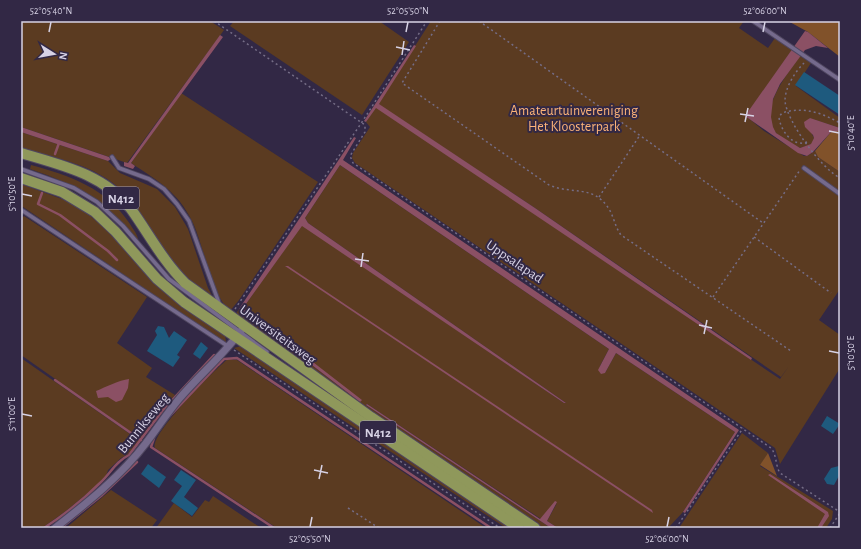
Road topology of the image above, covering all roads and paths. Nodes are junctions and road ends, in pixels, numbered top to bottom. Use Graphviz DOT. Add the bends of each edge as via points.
graph roads {
  1 [pos="214,21"];
  2 [pos="426,21"];
  3 [pos="440,21"];
  4 [pos="479,21"];
  5 [pos="753,21"];
  6 [pos="808,58"];
  7 [pos="840,80"];
  8 [pos="788,111"];
  9 [pos="362,122"];
  10 [pos="840,123"];
  11 [pos="640,135"];
  12 [pos="807,143"];
  13 [pos="21,153"];
  14 [pos="112,157"];
  15 [pos="804,168"];
  16 [pos="21,169"];
  17 [pos="21,178"];
  18 [pos="840,178"];
  19 [pos="840,194"];
  20 [pos="598,196"];
  21 [pos="23,212"];
  22 [pos="763,223"];
  23 [pos="754,237"];
  24 [pos="831,292"];
  25 [pos="713,297"];
  26 [pos="227,320"];
  27 [pos="240,332"];
  28 [pos="229,347"];
  29 [pos="791,351"];
  30 [pos="743,428"];
  31 [pos="348,508"];
  32 [pos="840,512"];
  33 [pos="55,528"];
  34 [pos="379,528"];
  35 [pos="500,528"];
  36 [pos="519,528"];
  37 [pos="527,528"];
  38 [pos="535,528"];
  39 [pos="676,528"];
  40 [pos="830,528"];
  1 -- 9 [label="path"];
  2 -- 9 [label="path"];
  3 -- 20 [label="path" via="402,84 549,185"];
  4 -- 11 [label="path"];
  5 -- 6 [label="lane"];
  6 -- 7 [label="lane"];
  6 -- 8 [label="path" via="795,73 788,89 785,100"];
  8 -- 10 [label="path" via="795,109 816,112"];
  8 -- 12 [label="path" via="795,127"];
  8 -- 12 [label="path" via="782,112 779,117 784,132 797,142"];
  9 -- 26 [label="path"];
  9 -- 30 [label="path, Uppsalapad" via="366,130 350,156 353,163"];
  11 -- 20 [label="path"];
  11 -- 22 [label="path"];
  12 -- 18 [label="path" via="829,170"];
  13 -- 26 [label="main road, Universiteitsweg / N412" via="79,171 111,189 130,209 167,265"];
  14 -- 26 [label="lane" via="119,168 149,179 164,189 189,221 217,301"];
  15 -- 19 [label="lane"];
  15 -- 22 [label="path" via="799,171"];
  16 -- 26 [label="lane, Universiteitsweg / N412" via="68,185 97,202 123,226 169,279"];
  17 -- 26 [label="main road, Universiteitsweg / N412" via="62,192 95,212 160,282 179,298"];
  20 -- 25 [label="path" via="608,208 621,235"];
  21 -- 28 [label="lane"];
  22 -- 23 [label="path"];
  23 -- 24 [label="path"];
  23 -- 25 [label="path"];
  25 -- 29 [label="path"];
  26 -- 27 [label="main road, Universiteitsweg / N412"];
  27 -- 28 [label="street, Bunnikseweg"];
  27 -- 36 [label="main road, Universiteitsweg / N412"];
  27 -- 37 [label="lane, Universiteitsweg / N412"];
  27 -- 38 [label="main road, Universiteitsweg / N412"];
  28 -- 33 [label="street, Bunnikseweg" via="180,398 126,466"];
  28 -- 35 [label="path"];
  30 -- 32 [label="path, Uppsalapad" via="771,448 775,453 780,473"];
  30 -- 39 [label="path"];
  31 -- 34 [label="path"];
  32 -- 40 [label="path"];
}
